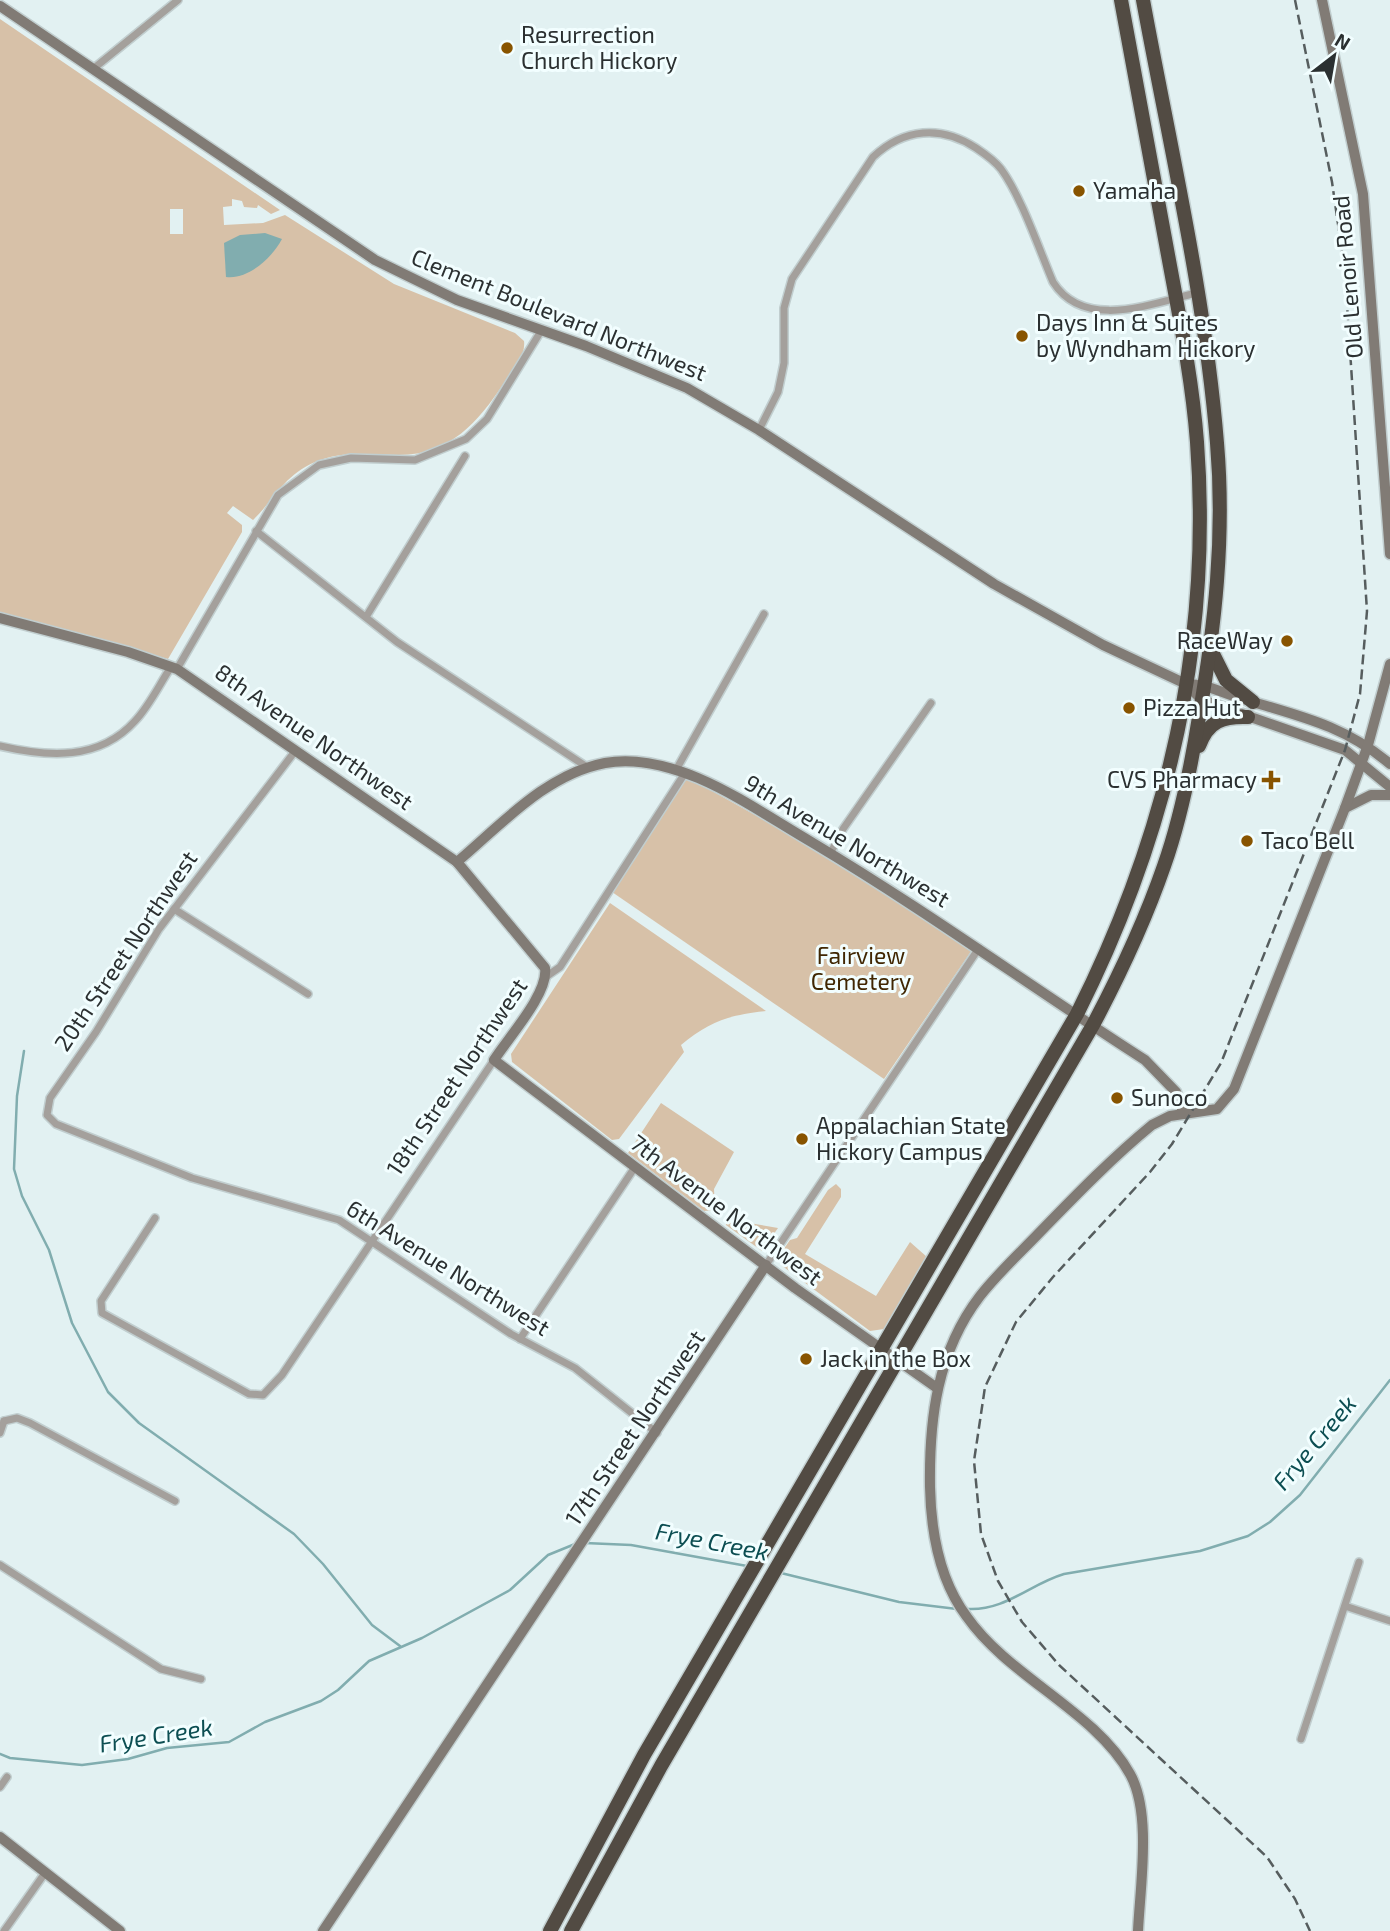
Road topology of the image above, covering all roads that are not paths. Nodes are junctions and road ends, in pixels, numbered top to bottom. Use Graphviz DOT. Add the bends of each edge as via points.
graph roads {
  1 [pos="178,0"];
  2 [pos="1122,0"];
  3 [pos="1143,0"];
  4 [pos="1322,0"];
  5 [pos="0,6"];
  6 [pos="93,69"];
  7 [pos="1196,292"];
  8 [pos="1176,298"];
  9 [pos="541,331"];
  10 [pos="759,430"];
  11 [pos="465,456"];
  12 [pos="256,531"];
  13 [pos="1389,537"];
  14 [pos="1390,554"];
  15 [pos="764,614"];
  16 [pos="366,617"];
  17 [pos="0,618"];
  18 [pos="1211,649"];
  19 [pos="1390,664"];
  20 [pos="174,668"];
  21 [pos="1186,684"];
  22 [pos="1205,684"];
  23 [pos="1202,700"];
  24 [pos="1252,702"];
  25 [pos="931,703"];
  26 [pos="1276,709"];
  27 [pos="1248,717"];
  28 [pos="1275,726"];
  29 [pos="1368,745"];
  30 [pos="0,746"];
  31 [pos="296,750"];
  32 [pos="1362,761"];
  33 [pos="1390,764"];
  34 [pos="587,767"];
  35 [pos="1190,770"];
  36 [pos="681,771"];
  37 [pos="1390,787"];
  38 [pos="1390,794"];
  39 [pos="1345,808"];
  40 [pos="830,853"];
  41 [pos="457,862"];
  42 [pos="174,909"];
  43 [pos="979,948"];
  44 [pos="547,976"];
  45 [pos="309,994"];
  46 [pos="1077,1014"];
  47 [pos="1093,1025"];
  48 [pos="494,1060"];
  49 [pos="46,1111"];
  50 [pos="1184,1114"];
  51 [pos="635,1167"];
  52 [pos="155,1218"];
  53 [pos="373,1240"];
  54 [pos="766,1265"];
  55 [pos="520,1339"];
  56 [pos="881,1351"];
  57 [pos="898,1362"];
  58 [pos="937,1388"];
  59 [pos="2,1418"];
  60 [pos="0,1433"];
  61 [pos="657,1433"];
  62 [pos="175,1501"];
  63 [pos="1359,1562"];
  64 [pos="0,1564"];
  65 [pos="1345,1606"];
  66 [pos="1390,1621"];
  67 [pos="201,1679"];
  68 [pos="1301,1739"];
  69 [pos="8,1777"];
  70 [pos="0,1787"];
  71 [pos="0,1837"];
  72 [pos="45,1873"];
  73 [pos="4,1931"];
  74 [pos="120,1931"];
  75 [pos="323,1931"];
  76 [pos="550,1931"];
  77 [pos="571,1931"];
  78 [pos="1138,1931"];
  1 -- 6 [label="street"];
  2 -- 8 [label="highway"];
  3 -- 7 [label="highway"];
  4 -- 13 [label="street, Old Lenoir Road" via="1363,194"];
  5 -- 6 [label="street, Clement Boulevard Northwest"];
  6 -- 9 [label="street, Clement Boulevard Northwest" via="375,260 449,296"];
  7 -- 8 [label="street"];
  7 -- 18 [label="highway" via="1212,393 1220,494"];
  8 -- 10 [label="street" via="1109,311 1076,304 1058,290 1001,169 964,141 944,134 902,137 863,170 792,279 784,308 784,363 778,392"];
  8 -- 21 [label="highway" via="1192,394 1199,492 1197,588"];
  9 -- 10 [label="street, Clement Boulevard Northwest" via="661,376"];
  9 -- 12 [label="street" via="487,419 466,439 415,460 351,458 320,465 278,495"];
  10 -- 21 [label="street, Clement Boulevard Northwest" via="994,584 1103,645"];
  11 -- 16 [label="street"];
  12 -- 16 [label="street"];
  12 -- 20 [label="street"];
  13 -- 14 [label="street, Old Lenoir Road"];
  15 -- 36 [label="street, 18th Street Northwest"];
  16 -- 34 [label="street" via="470,692"];
  17 -- 20 [label="street, 8th Avenue Northwest"];
  18 -- 22 [label="highway"];
  18 -- 24 [label="highway" via="1226,680"];
  19 -- 29 [label="street"];
  20 -- 30 [label="street" via="136,720 99,747 53,754"];
  20 -- 31 [label="street, 8th Avenue Northwest"];
  21 -- 22 [label="street, Clement Boulevard Northwest"];
  21 -- 23 [label="street, Clement Boulevard Northwest"];
  21 -- 46 [label="highway" via="1168,777 1146,855 1115,936"];
  22 -- 23 [label="highway"];
  22 -- 24 [label="street, Clement Boulevard Northwest"];
  23 -- 27 [label="street, Clement Boulevard Northwest"];
  23 -- 35 [label="highway"];
  24 -- 26 [label="street, Clement Boulevard Northwest"];
  25 -- 40 [label="street"];
  26 -- 28 [label="street"];
  26 -- 29 [label="street, Clement Boulevard Northwest" via="1321,722"];
  27 -- 28 [label="street, Clement Boulevard Northwest"];
  27 -- 35 [label="highway" via="1220,719 1209,726"];
  28 -- 32 [label="street, Clement Boulevard Northwest" via="1326,741"];
  29 -- 32 [label="street"];
  29 -- 33 [label="street"];
  31 -- 41 [label="street, 8th Avenue Northwest"];
  31 -- 42 [label="street, 20th Street Northwest"];
  32 -- 37 [label="street"];
  32 -- 39 [label="street"];
  34 -- 36 [label="street, 9th Avenue Northwest" via="630,761"];
  34 -- 41 [label="street, 9th Avenue Northwest" via="539,794"];
  35 -- 47 [label="highway" via="1165,864"];
  36 -- 40 [label="street, 9th Avenue Northwest"];
  36 -- 44 [label="street, 18th Street Northwest" via="560,967"];
  38 -- 39 [label="street" via="1371,795"];
  39 -- 50 [label="street" via="1234,1089 1217,1109"];
  40 -- 43 [label="street, 9th Avenue Northwest"];
  41 -- 44 [label="street, 8th Avenue Northwest" via="540,958"];
  42 -- 45 [label="street"];
  42 -- 49 [label="street, 20th Street Northwest" via="50,1098"];
  43 -- 46 [label="street, 9th Avenue Northwest"];
  43 -- 54 [label="street, 17th Street Northwest"];
  44 -- 48 [label="street, 18th Street Northwest"];
  46 -- 47 [label="street, 9th Avenue Northwest"];
  46 -- 56 [label="highway"];
  47 -- 50 [label="street, 9th Avenue Northwest" via="1158,1070 1176,1092"];
  47 -- 57 [label="highway"];
  48 -- 51 [label="street, 7th Avenue Northwest"];
  48 -- 53 [label="street, 18th Street Northwest"];
  49 -- 53 [label="street, 6th Avenue Northwest" via="56,1124 175,1172 326,1215"];
  50 -- 58 [label="street" via="1161,1120 1141,1134 989,1285 961,1324"];
  51 -- 54 [label="street, 7th Avenue Northwest"];
  51 -- 55 [label="street"];
  52 -- 53 [label="street, 18th Street Northwest" via="100,1301 102,1314 255,1396 271,1390 282,1376"];
  53 -- 55 [label="street, 6th Avenue Northwest"];
  54 -- 56 [label="street, 7th Avenue Northwest"];
  54 -- 61 [label="street, 17th Street Northwest"];
  55 -- 61 [label="street, 6th Avenue Northwest" via="575,1368"];
  56 -- 57 [label="street, 7th Avenue Northwest"];
  56 -- 76 [label="highway" via="644,1755"];
  57 -- 58 [label="street, 7th Avenue Northwest"];
  57 -- 77 [label="highway" via="661,1766"];
  58 -- 78 [label="street" via="930,1502 939,1558 956,1600 995,1650 1098,1735 1131,1774 1141,1809"];
  59 -- 60 [label="street"];
  59 -- 62 [label="street" via="30,1423"];
  61 -- 75 [label="street, 17th Street Northwest"];
  63 -- 65 [label="street"];
  64 -- 67 [label="street" via="161,1669"];
  65 -- 66 [label="street"];
  65 -- 68 [label="street"];
  69 -- 70 [label="street"];
  71 -- 72 [label="street"];
  72 -- 73 [label="street"];
  72 -- 74 [label="street"];
}
